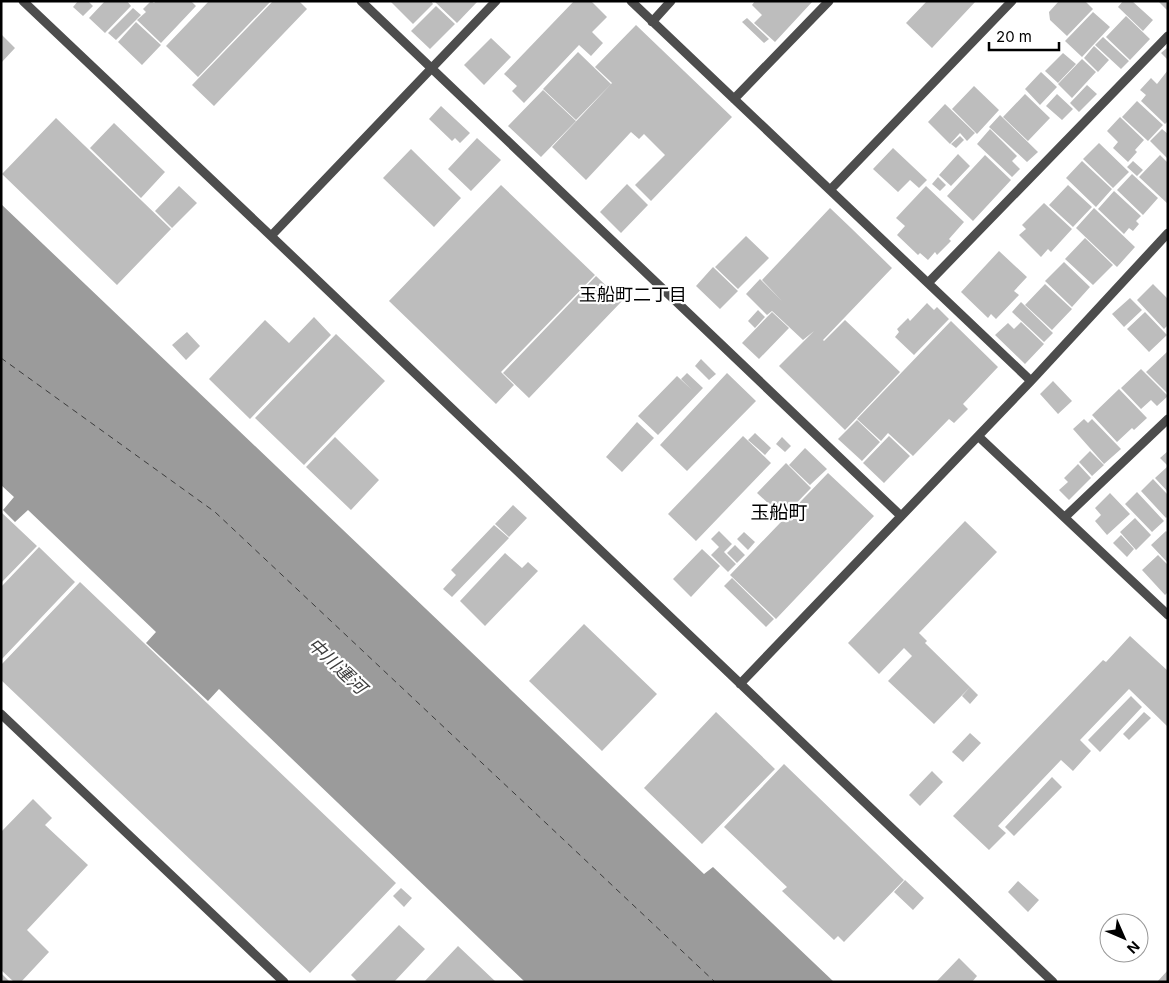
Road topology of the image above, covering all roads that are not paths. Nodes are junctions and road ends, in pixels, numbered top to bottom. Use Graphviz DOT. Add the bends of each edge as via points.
graph roads {
  1 [pos="23,1"];
  2 [pos="361,1"];
  3 [pos="496,1"];
  4 [pos="631,1"];
  5 [pos="671,1"];
  6 [pos="829,1"];
  7 [pos="1012,1"];
  8 [pos="652,22"];
  9 [pos="1168,36"];
  10 [pos="431,69"];
  11 [pos="734,99"];
  12 [pos="830,190"];
  13 [pos="1168,233"];
  14 [pos="271,236"];
  15 [pos="928,283"];
  16 [pos="1031,381"];
  17 [pos="1168,418"];
  18 [pos="978,436"];
  19 [pos="901,516"];
  20 [pos="1064,517"];
  21 [pos="1168,615"];
  22 [pos="740,684"];
  23 [pos="1,714"];
  24 [pos="284,982"];
  25 [pos="1053,982"];
  1 -- 14 [label="street"];
  2 -- 10 [label="street"];
  3 -- 10 [label="street"];
  4 -- 8 [label="street"];
  5 -- 8 [label="street"];
  6 -- 11 [label="street"];
  7 -- 12 [label="street"];
  8 -- 11 [label="street"];
  9 -- 15 [label="street"];
  10 -- 14 [label="street"];
  10 -- 19 [label="street"];
  11 -- 12 [label="street"];
  12 -- 15 [label="street"];
  13 -- 16 [label="street"];
  14 -- 22 [label="street"];
  15 -- 16 [label="street"];
  16 -- 18 [label="street"];
  17 -- 20 [label="street"];
  18 -- 19 [label="street"];
  18 -- 20 [label="street"];
  19 -- 22 [label="street"];
  20 -- 21 [label="street"];
  22 -- 25 [label="street"];
  23 -- 24 [label="street"];
}
